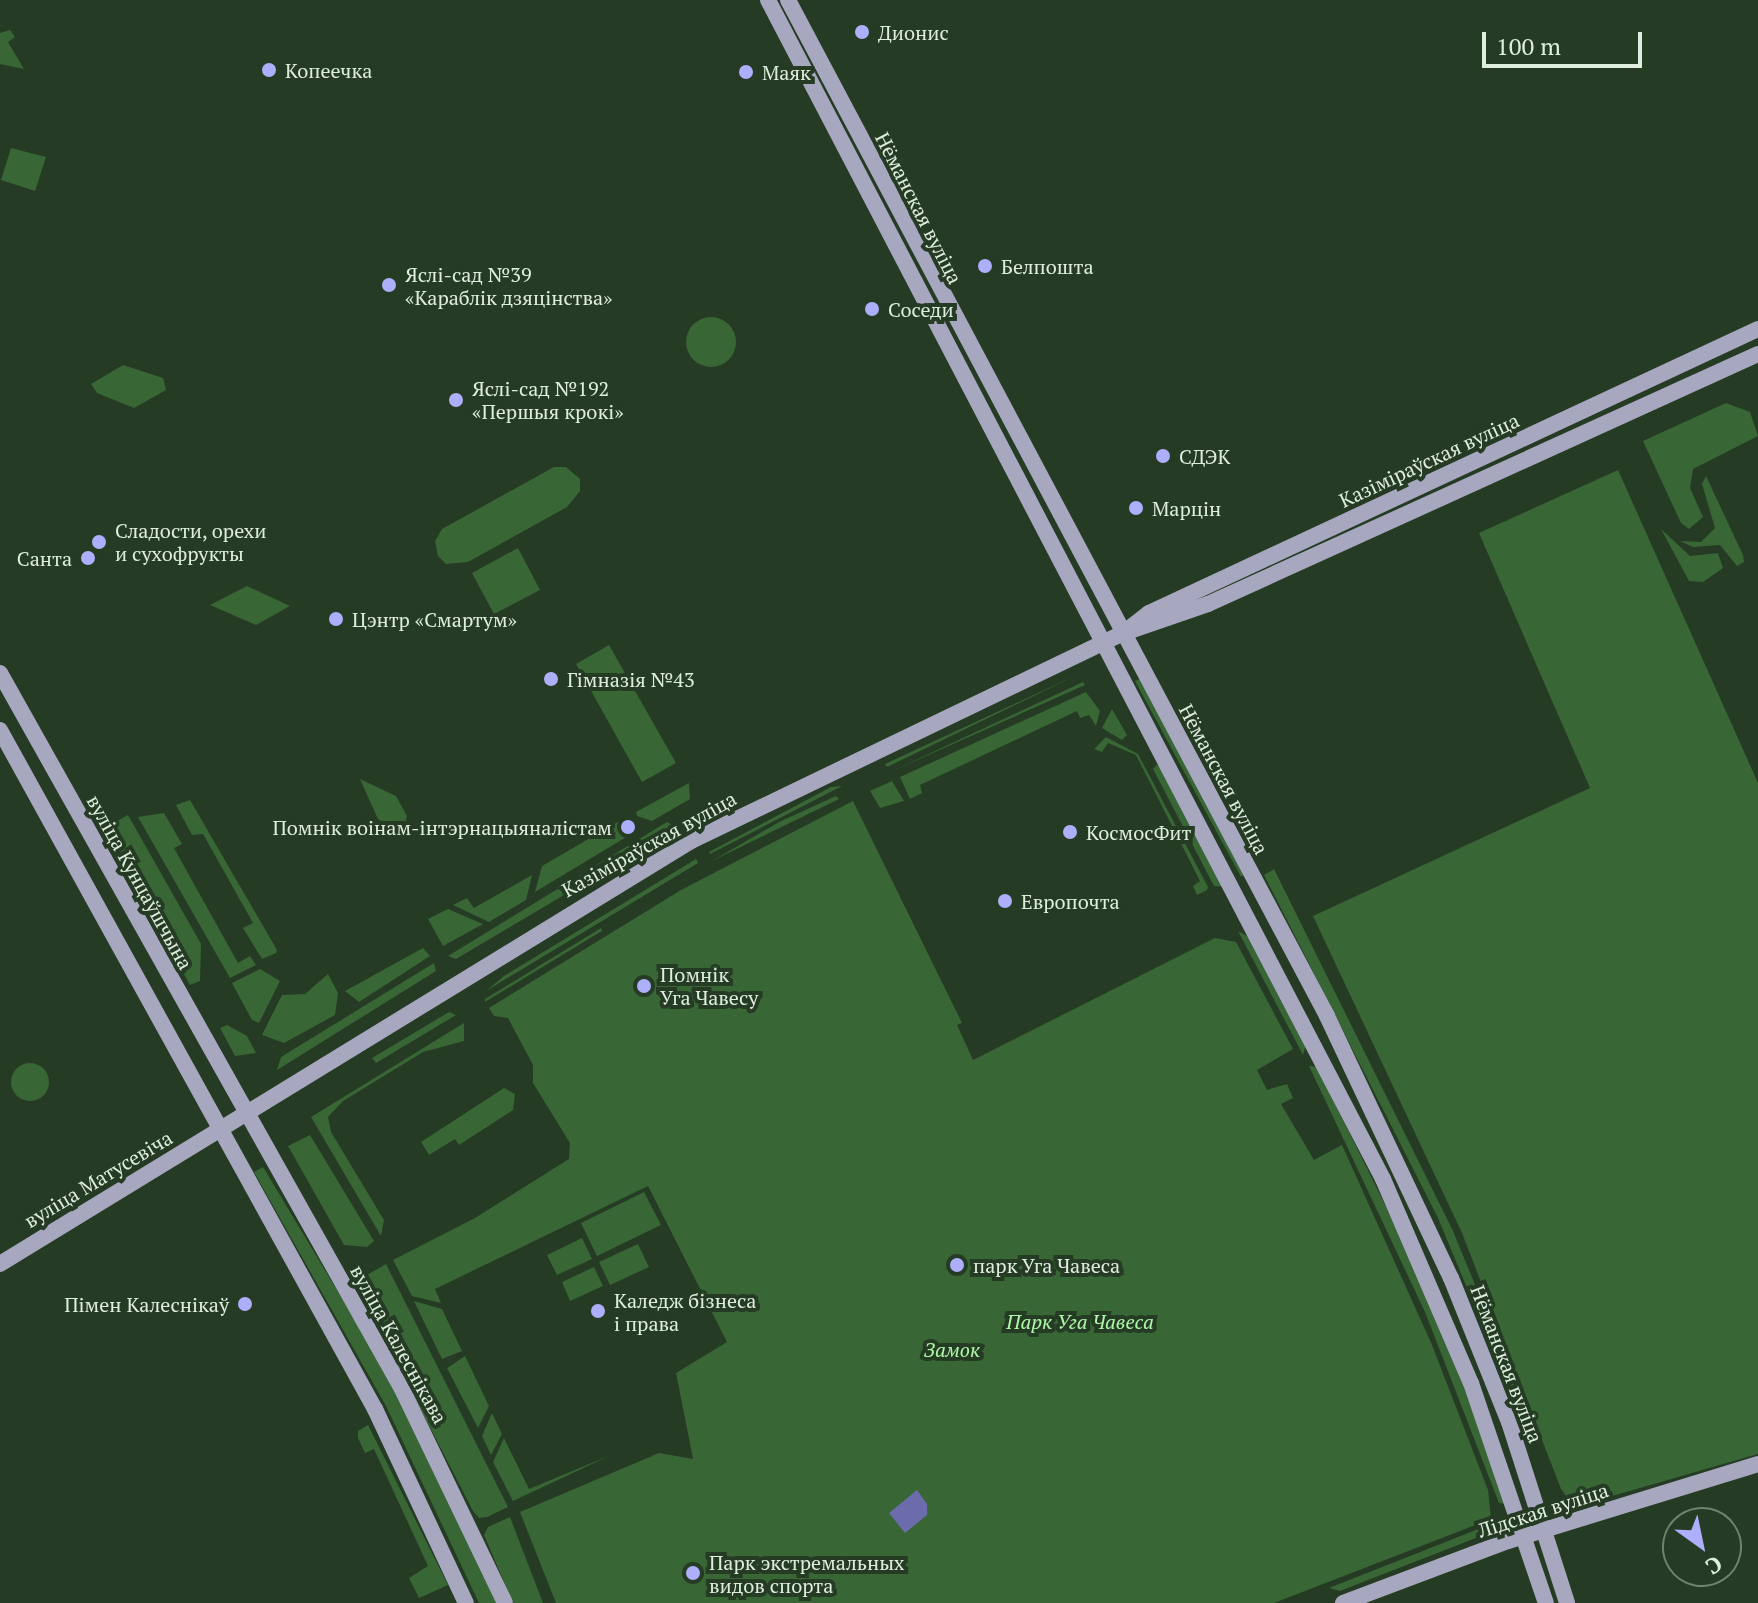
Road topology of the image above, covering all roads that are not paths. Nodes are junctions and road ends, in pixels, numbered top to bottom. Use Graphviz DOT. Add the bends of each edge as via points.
graph roads {
  1 [pos="768,0"];
  2 [pos="788,0"];
  3 [pos="1758,329"];
  4 [pos="1758,354"];
  5 [pos="1122,634"];
  6 [pos="1104,642"];
  7 [pos="0,673"];
  8 [pos="0,730"];
  9 [pos="1269,905"];
  10 [pos="1249,915"];
  11 [pos="246,1111"];
  12 [pos="217,1129"];
  13 [pos="0,1264"];
  14 [pos="1758,1464"];
  15 [pos="1546,1529"];
  16 [pos="1525,1537"];
  17 [pos="466,1603"];
  18 [pos="505,1603"];
  19 [pos="1343,1603"];
  20 [pos="1546,1603"];
  21 [pos="1567,1603"];
  1 -- 6 [label="main road, Нёманская вуліца"];
  2 -- 5 [label="main road, Нёманская вуліца"];
  3 -- 5 [label="main road, Казіміраўская вуліца" via="1149,613"];
  4 -- 5 [label="main road, Казіміраўская вуліца" via="1208,604"];
  5 -- 6 [label="main road, Казіміраўская вуліца"];
  5 -- 9 [label="main road, Нёманская вуліца"];
  6 -- 10 [label="main road, Нёманская вуліца"];
  6 -- 11 [label="main road, Казіміраўская вуліца" via="691,841"];
  7 -- 11 [label="main road, вуліца Кунцаўшчына"];
  8 -- 12 [label="main road"];
  9 -- 10 [label="main road"];
  9 -- 15 [label="main road, Нёманская вуліца" via="1451,1278"];
  10 -- 16 [label="main road, Нёманская вуліца" via="1426,1274"];
  11 -- 12 [label="main road, Казіміраўская вуліца"];
  11 -- 18 [label="main road, вуліца Калеснікава" via="428,1438"];
  12 -- 13 [label="main road, вуліца Матусевіча"];
  12 -- 17 [label="main road" via="375,1409"];
  14 -- 15 [label="main road, Лідская вуліца"];
  15 -- 16 [label="main road, Лідская вуліца"];
  15 -- 21 [label="main road, Нёманская вуліца"];
  16 -- 19 [label="main road, Лідская вуліца"];
  16 -- 20 [label="main road, Нёманская вуліца"];
}
